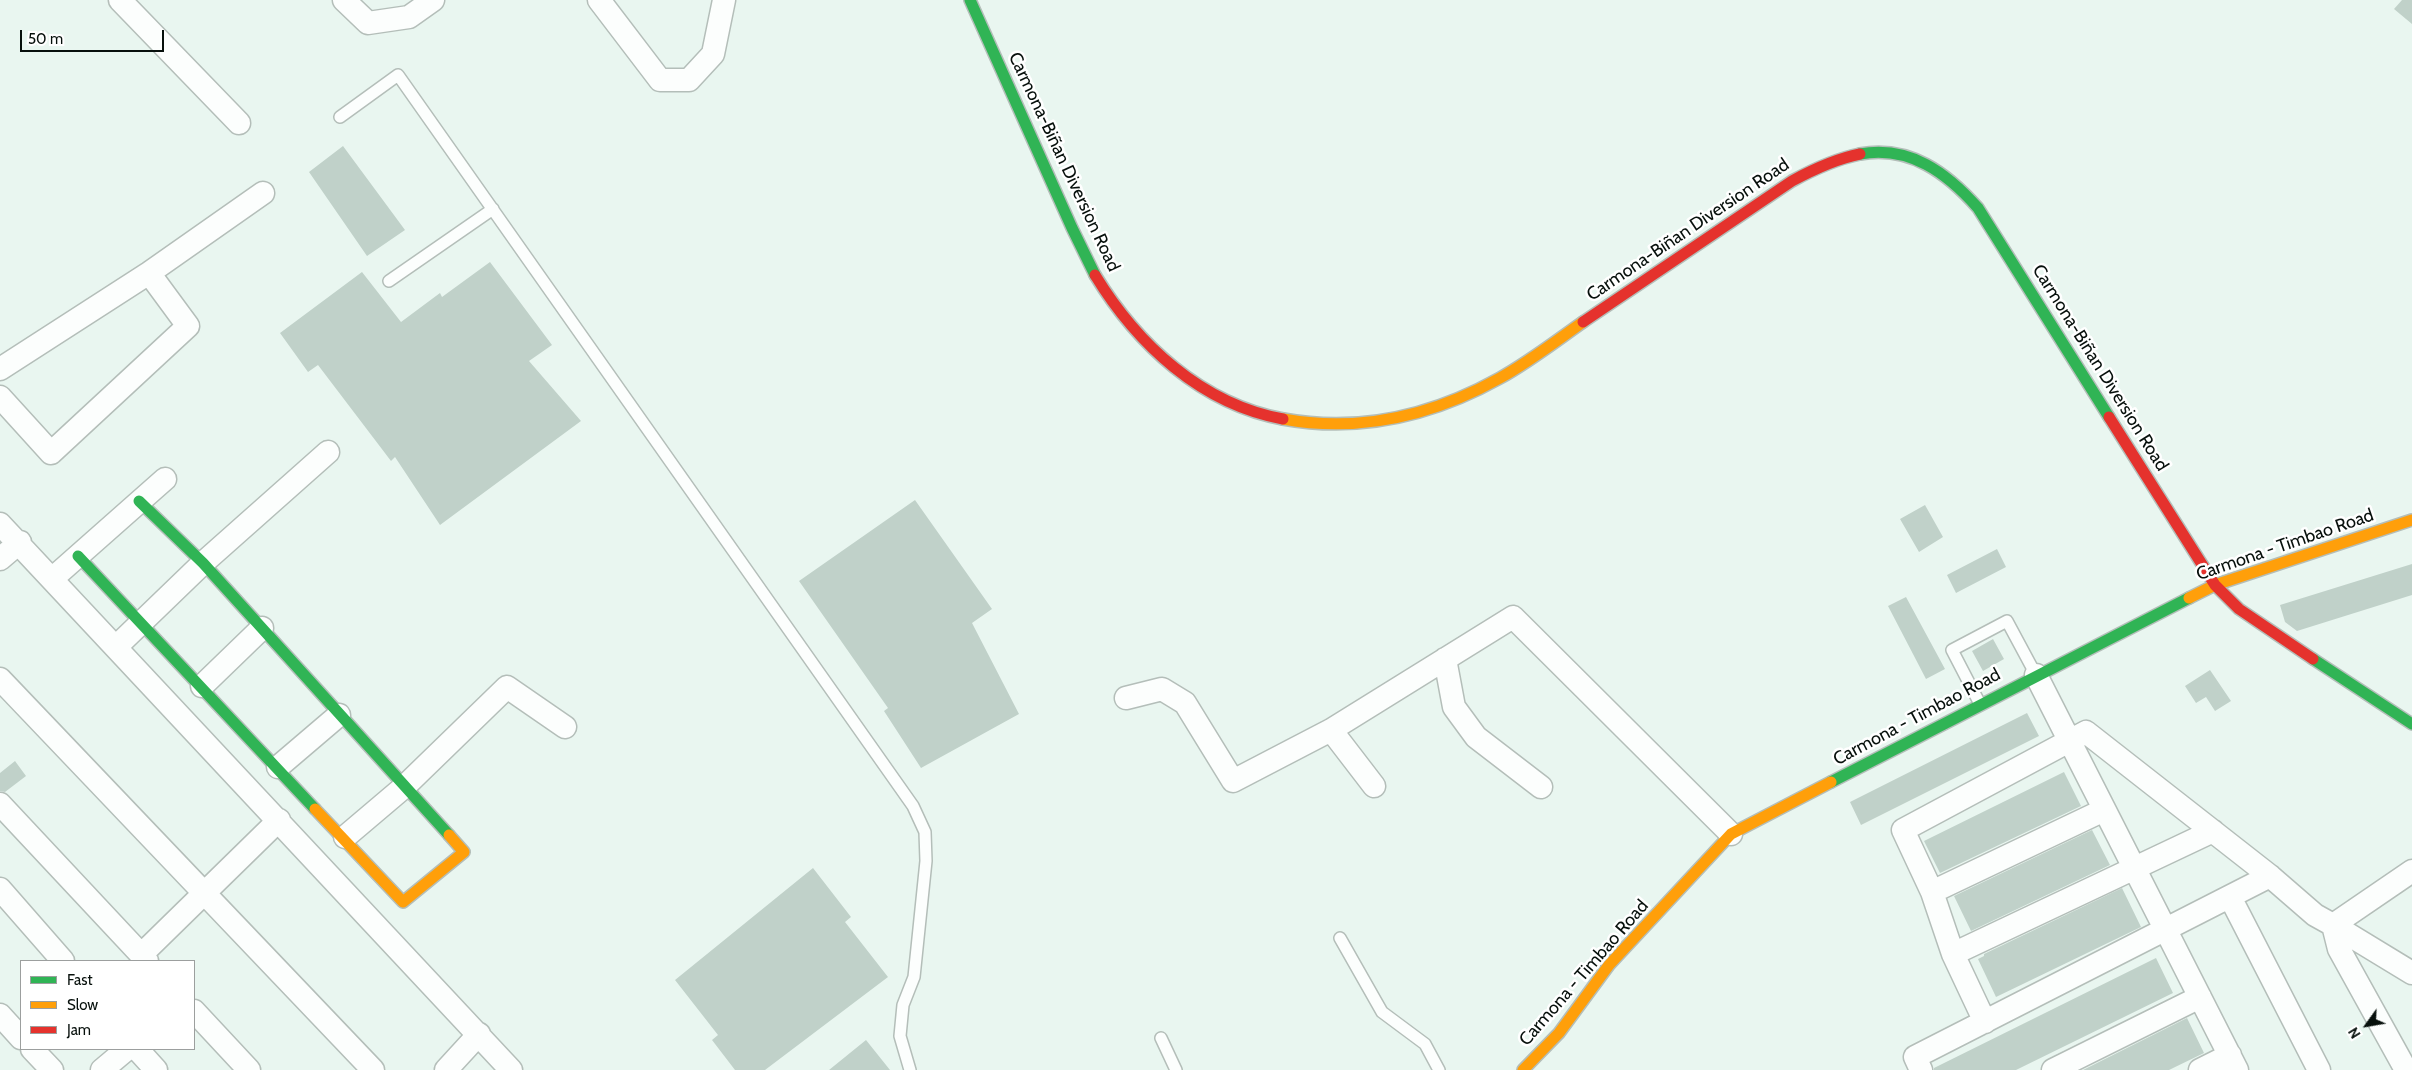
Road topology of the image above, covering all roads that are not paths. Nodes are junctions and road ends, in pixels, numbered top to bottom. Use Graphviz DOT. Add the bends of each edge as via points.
graph roads {
  1 [pos="120,0"];
  2 [pos="344,0"];
  3 [pos="433,0"];
  4 [pos="599,0"];
  5 [pos="724,0"];
  6 [pos="970,0"];
  7 [pos="340,117"];
  8 [pos="239,123"];
  9 [pos="263,193"];
  10 [pos="493,210"];
  11 [pos="149,273"];
  12 [pos="390,281"];
  13 [pos="0,369"];
  14 [pos="0,397"];
  15 [pos="328,452"];
  16 [pos="166,479"];
  17 [pos="139,501"];
  18 [pos="2412,520"];
  19 [pos="0,524"];
  20 [pos="20,542"];
  21 [pos="78,556"];
  22 [pos="0,559"];
  23 [pos="203,563"];
  24 [pos="53,578"];
  25 [pos="2215,585"];
  26 [pos="141,622"];
  27 [pos="262,628"];
  28 [pos="117,646"];
  29 [pos="1445,659"];
  30 [pos="2036,675"];
  31 [pos="0,679"];
  32 [pos="202,686"];
  33 [pos="1126,698"];
  34 [pos="1980,704"];
  35 [pos="339,715"];
  36 [pos="2412,724"];
  37 [pos="566,728"];
  38 [pos="1331,730"];
  39 [pos="2069,742"];
  40 [pos="278,767"];
  41 [pos="1374,786"];
  42 [pos="1541,787"];
  43 [pos="404,788"];
  44 [pos="0,804"];
  45 [pos="2104,810"];
  46 [pos="278,820"];
  47 [pos="2213,831"];
  48 [pos="1731,834"];
  49 [pos="345,837"];
  50 [pos="2134,869"];
  51 [pos="2270,876"];
  52 [pos="2408,881"];
  53 [pos="1932,892"];
  54 [pos="205,893"];
  55 [pos="2230,897"];
  56 [pos="5,903"];
  57 [pos="2333,925"];
  58 [pos="2166,929"];
  59 [pos="1340,938"];
  60 [pos="1952,954"];
  61 [pos="144,958"];
  62 [pos="62,960"];
  63 [pos="2412,973"];
  64 [pos="2200,997"];
  65 [pos="195,1012"];
  66 [pos="0,1015"];
  67 [pos="1985,1022"];
  68 [pos="479,1034"];
  69 [pos="20,1037"];
  70 [pos="1161,1038"];
  71 [pos="33,1050"];
  72 [pos="125,1050"];
  73 [pos="138,1050"];
  74 [pos="2234,1063"];
  75 [pos="52,1070"];
  76 [pos="102,1070"];
  77 [pos="156,1070"];
  78 [pos="249,1070"];
  79 [pos="373,1070"];
  80 [pos="446,1070"];
  81 [pos="511,1070"];
  82 [pos="910,1070"];
  83 [pos="1176,1070"];
  84 [pos="1439,1070"];
  85 [pos="1523,1070"];
  86 [pos="1920,1070"];
  87 [pos="2053,1070"];
  88 [pos="2200,1070"];
  89 [pos="2319,1070"];
  90 [pos="2406,1070"];
  1 -- 8 [label="street"];
  2 -- 3 [label="street" via="368,23 409,17"];
  4 -- 5 [label="street" via="660,80 689,80 713,54"];
  6 -- 25 [label="main road, Carmona-Biñan Diversion Road" via="1087,259 1119,311 1154,351 1194,383 1240,406 1286,420 1342,426 1413,416 1444,406 1502,377 1820,165 1847,155 1877,152 1894,153 1923,162 1958,184 1978,208"];
  7 -- 10 [label="lane" via="398,75"];
  9 -- 11 [label="street"];
  10 -- 12 [label="lane"];
  10 -- 82 [label="lane" via="913,806 925,832 926,861 914,977 903,1006 900,1036"];
  11 -- 13 [label="street"];
  11 -- 14 [label="street" via="188,326 51,453"];
  15 -- 23 [label="street"];
  16 -- 17 [label="street"];
  17 -- 21 [label="street"];
  17 -- 23 [label="main road"];
  18 -- 25 [label="main road, Carmona - Timbao Road"];
  19 -- 20 [label="street"];
  20 -- 22 [label="street"];
  20 -- 24 [label="street"];
  21 -- 24 [label="street"];
  21 -- 26 [label="main road"];
  23 -- 26 [label="street"];
  23 -- 27 [label="main road"];
  24 -- 28 [label="street"];
  25 -- 30 [label="main road, Carmona - Timbao Road"];
  25 -- 36 [label="main road, Carmona-Biñan Diversion Road" via="2239,609 2280,638"];
  26 -- 28 [label="street"];
  26 -- 32 [label="main road"];
  27 -- 32 [label="street"];
  27 -- 35 [label="main road"];
  28 -- 46 [label="street"];
  29 -- 38 [label="street"];
  29 -- 42 [label="street" via="1454,707 1476,738"];
  29 -- 48 [label="street" via="1513,617"];
  30 -- 34 [label="main road, Carmona - Timbao Road"];
  30 -- 34 [label="lane" via="2007,621 1952,650"];
  30 -- 39 [label="street"];
  31 -- 54 [label="street"];
  32 -- 40 [label="main road"];
  33 -- 38 [label="street" via="1162,689 1185,703 1233,781"];
  34 -- 48 [label="main road, Carmona - Timbao Road"];
  35 -- 40 [label="street"];
  35 -- 43 [label="main road"];
  37 -- 43 [label="street" via="508,687"];
  38 -- 41 [label="street"];
  39 -- 45 [label="street"];
  39 -- 47 [label="street" via="2086,732"];
  39 -- 53 [label="street" via="1902,830"];
  40 -- 49 [label="main road"];
  43 -- 49 [label="street"];
  43 -- 49 [label="main road" via="464,852 403,902"];
  44 -- 61 [label="street"];
  45 -- 50 [label="street"];
  45 -- 53 [label="street"];
  46 -- 54 [label="street"];
  46 -- 68 [label="street"];
  47 -- 50 [label="street"];
  47 -- 51 [label="street"];
  48 -- 85 [label="main road, Carmona - Timbao Road" via="1609,965 1559,1033"];
  50 -- 58 [label="street"];
  50 -- 60 [label="street"];
  51 -- 55 [label="street"];
  51 -- 57 [label="street" via="2315,915"];
  52 -- 57 [label="street"];
  53 -- 60 [label="street"];
  54 -- 61 [label="street"];
  54 -- 79 [label="street"];
  55 -- 58 [label="street"];
  55 -- 89 [label="street"];
  56 -- 62 [label="street"];
  57 -- 63 [label="street"];
  57 -- 90 [label="street" via="2339,948"];
  58 -- 64 [label="street"];
  58 -- 67 [label="street"];
  59 -- 84 [label="lane" via="1382,1012 1425,1044"];
  60 -- 67 [label="street"];
  64 -- 74 [label="street"];
  64 -- 87 [label="street"];
  65 -- 78 [label="street"];
  66 -- 69 [label="street"];
  67 -- 86 [label="street" via="1915,1056"];
  68 -- 80 [label="street"];
  68 -- 81 [label="street"];
  70 -- 83 [label="lane"];
  71 -- 75 [label="street"];
  72 -- 76 [label="street"];
  73 -- 77 [label="street"];
  74 -- 88 [label="street"];
}
